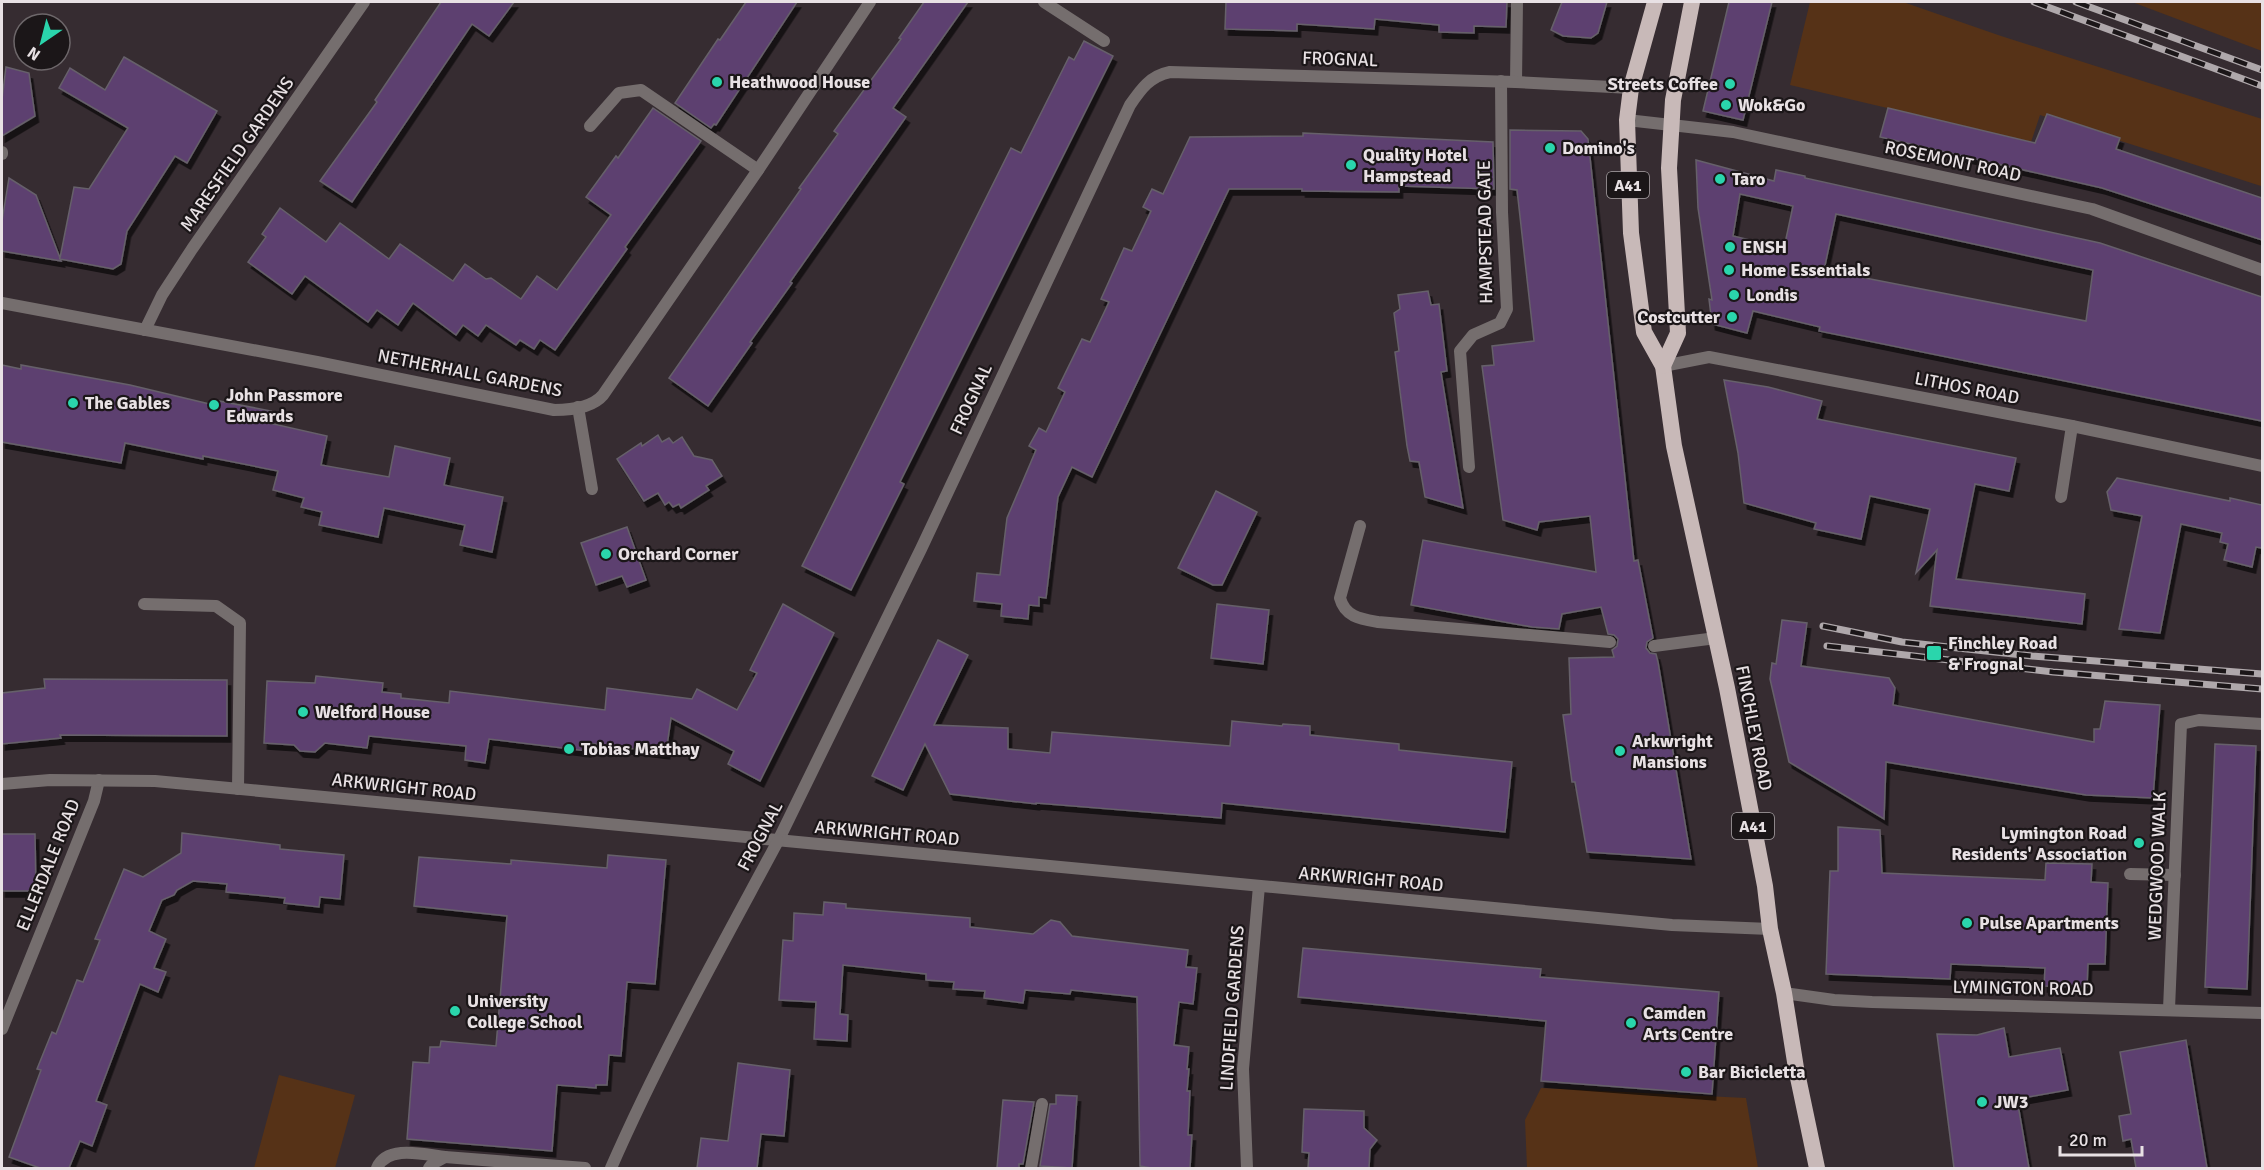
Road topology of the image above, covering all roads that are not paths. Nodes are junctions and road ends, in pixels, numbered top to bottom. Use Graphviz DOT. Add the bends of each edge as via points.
graph roads {
  1 [pos="364,2"];
  2 [pos="870,2"];
  3 [pos="1044,2"];
  4 [pos="1517,2"];
  5 [pos="1655,2"];
  6 [pos="1692,2"];
  7 [pos="1104,41"];
  8 [pos="1501,81"];
  9 [pos="1516,82"];
  10 [pos="1631,88"];
  11 [pos="1627,120"];
  12 [pos="1671,125"];
  13 [pos="590,126"];
  14 [pos="758,170"];
  15 [pos="2262,270"];
  16 [pos="2,303"];
  17 [pos="146,330"];
  18 [pos="1664,366"];
  19 [pos="578,407"];
  20 [pos="2072,426"];
  21 [pos="2262,466"];
  22 [pos="1469,467"];
  23 [pos="592,489"];
  24 [pos="2061,497"];
  25 [pos="1360,526"];
  26 [pos="144,604"];
  27 [pos="1716,638"];
  28 [pos="1610,642"];
  29 [pos="1654,646"];
  30 [pos="2262,724"];
  31 [pos="99,780"];
  32 [pos="2,784"];
  33 [pos="238,789"];
  34 [pos="778,841"];
  35 [pos="2130,874"];
  36 [pos="2175,875"];
  37 [pos="1259,886"];
  38 [pos="1770,930"];
  39 [pos="1784,993"];
  40 [pos="2169,1009"];
  41 [pos="2262,1013"];
  42 [pos="2,1029"];
  43 [pos="1042,1104"];
  44 [pos="445,1157"];
  45 [pos="377,1168"];
  46 [pos="429,1168"];
  47 [pos="585,1168"];
  48 [pos="611,1168"];
  49 [pos="1031,1168"];
  50 [pos="1247,1168"];
  51 [pos="1817,1168"];
  1 -- 17 [label="street, MARESFIELD GARDENS" via="192,249 162,295"];
  2 -- 14 [label="street, NETHERHALL GARDENS"];
  3 -- 7 [label="street"];
  4 -- 9 [label="street"];
  5 -- 10 [label="highway, FINCHLEY ROAD / A41"];
  6 -- 12 [label="highway, A41"];
  8 -- 9 [label="street, FROGNAL"];
  8 -- 22 [label="street, HAMPSTEAD GATE" via="1507,309 1500,323 1473,336 1460,351"];
  8 -- 34 [label="street, FROGNAL" via="1170,72 1157,75 1146,84 1130,105 921,549"];
  9 -- 10 [label="street, FROGNAL"];
  10 -- 11 [label="highway, FINCHLEY ROAD / A41"];
  11 -- 12 [label="street, ROSEMONT ROAD"];
  11 -- 18 [label="highway, FINCHLEY ROAD / A41" via="1631,233 1644,332"];
  12 -- 15 [label="street, ROSEMONT ROAD" via="1733,132 2092,209"];
  12 -- 18 [label="highway, A41" via="1669,168 1678,333"];
  13 -- 14 [label="street" via="619,93 641,90"];
  14 -- 19 [label="street, NETHERHALL GARDENS" via="603,395"];
  16 -- 17 [label="street, NETHERHALL GARDENS"];
  17 -- 19 [label="street, NETHERHALL GARDENS" via="554,410"];
  18 -- 20 [label="street, LITHOS ROAD" via="1709,357"];
  18 -- 27 [label="highway, FINCHLEY ROAD / A41" via="1674,446"];
  19 -- 23 [label="street"];
  20 -- 21 [label="street, LITHOS ROAD"];
  20 -- 24 [label="street"];
  25 -- 28 [label="street" via="1340,598 1342,606 1356,618"];
  26 -- 33 [label="street" via="216,606 240,623"];
  27 -- 29 [label="street"];
  27 -- 38 [label="highway, FINCHLEY ROAD / A41"];
  30 -- 36 [label="street, WEDGWOOD WALK" via="2199,720 2181,724"];
  31 -- 32 [label="street, ARKWRIGHT ROAD"];
  31 -- 33 [label="street, ARKWRIGHT ROAD"];
  31 -- 42 [label="street, ELLERDALE ROAD"];
  33 -- 34 [label="street, ARKWRIGHT ROAD"];
  34 -- 37 [label="street, ARKWRIGHT ROAD"];
  34 -- 48 [label="street, FROGNAL" via="652,1078"];
  35 -- 36 [label="street"];
  36 -- 40 [label="street, WEDGWOOD WALK"];
  37 -- 38 [label="street, ARKWRIGHT ROAD"];
  37 -- 50 [label="street, LINDFIELD GARDENS" via="1243,1069"];
  38 -- 39 [label="highway, FINCHLEY ROAD / A41"];
  39 -- 40 [label="street, LYMINGTON ROAD" via="1872,1002"];
  39 -- 51 [label="highway, FINCHLEY ROAD / A41"];
  40 -- 41 [label="street, LYMINGTON ROAD"];
  43 -- 49 [label="street"];
  44 -- 45 [label="street" via="395,1154"];
  44 -- 46 [label="street"];
  44 -- 47 [label="street"];
}
